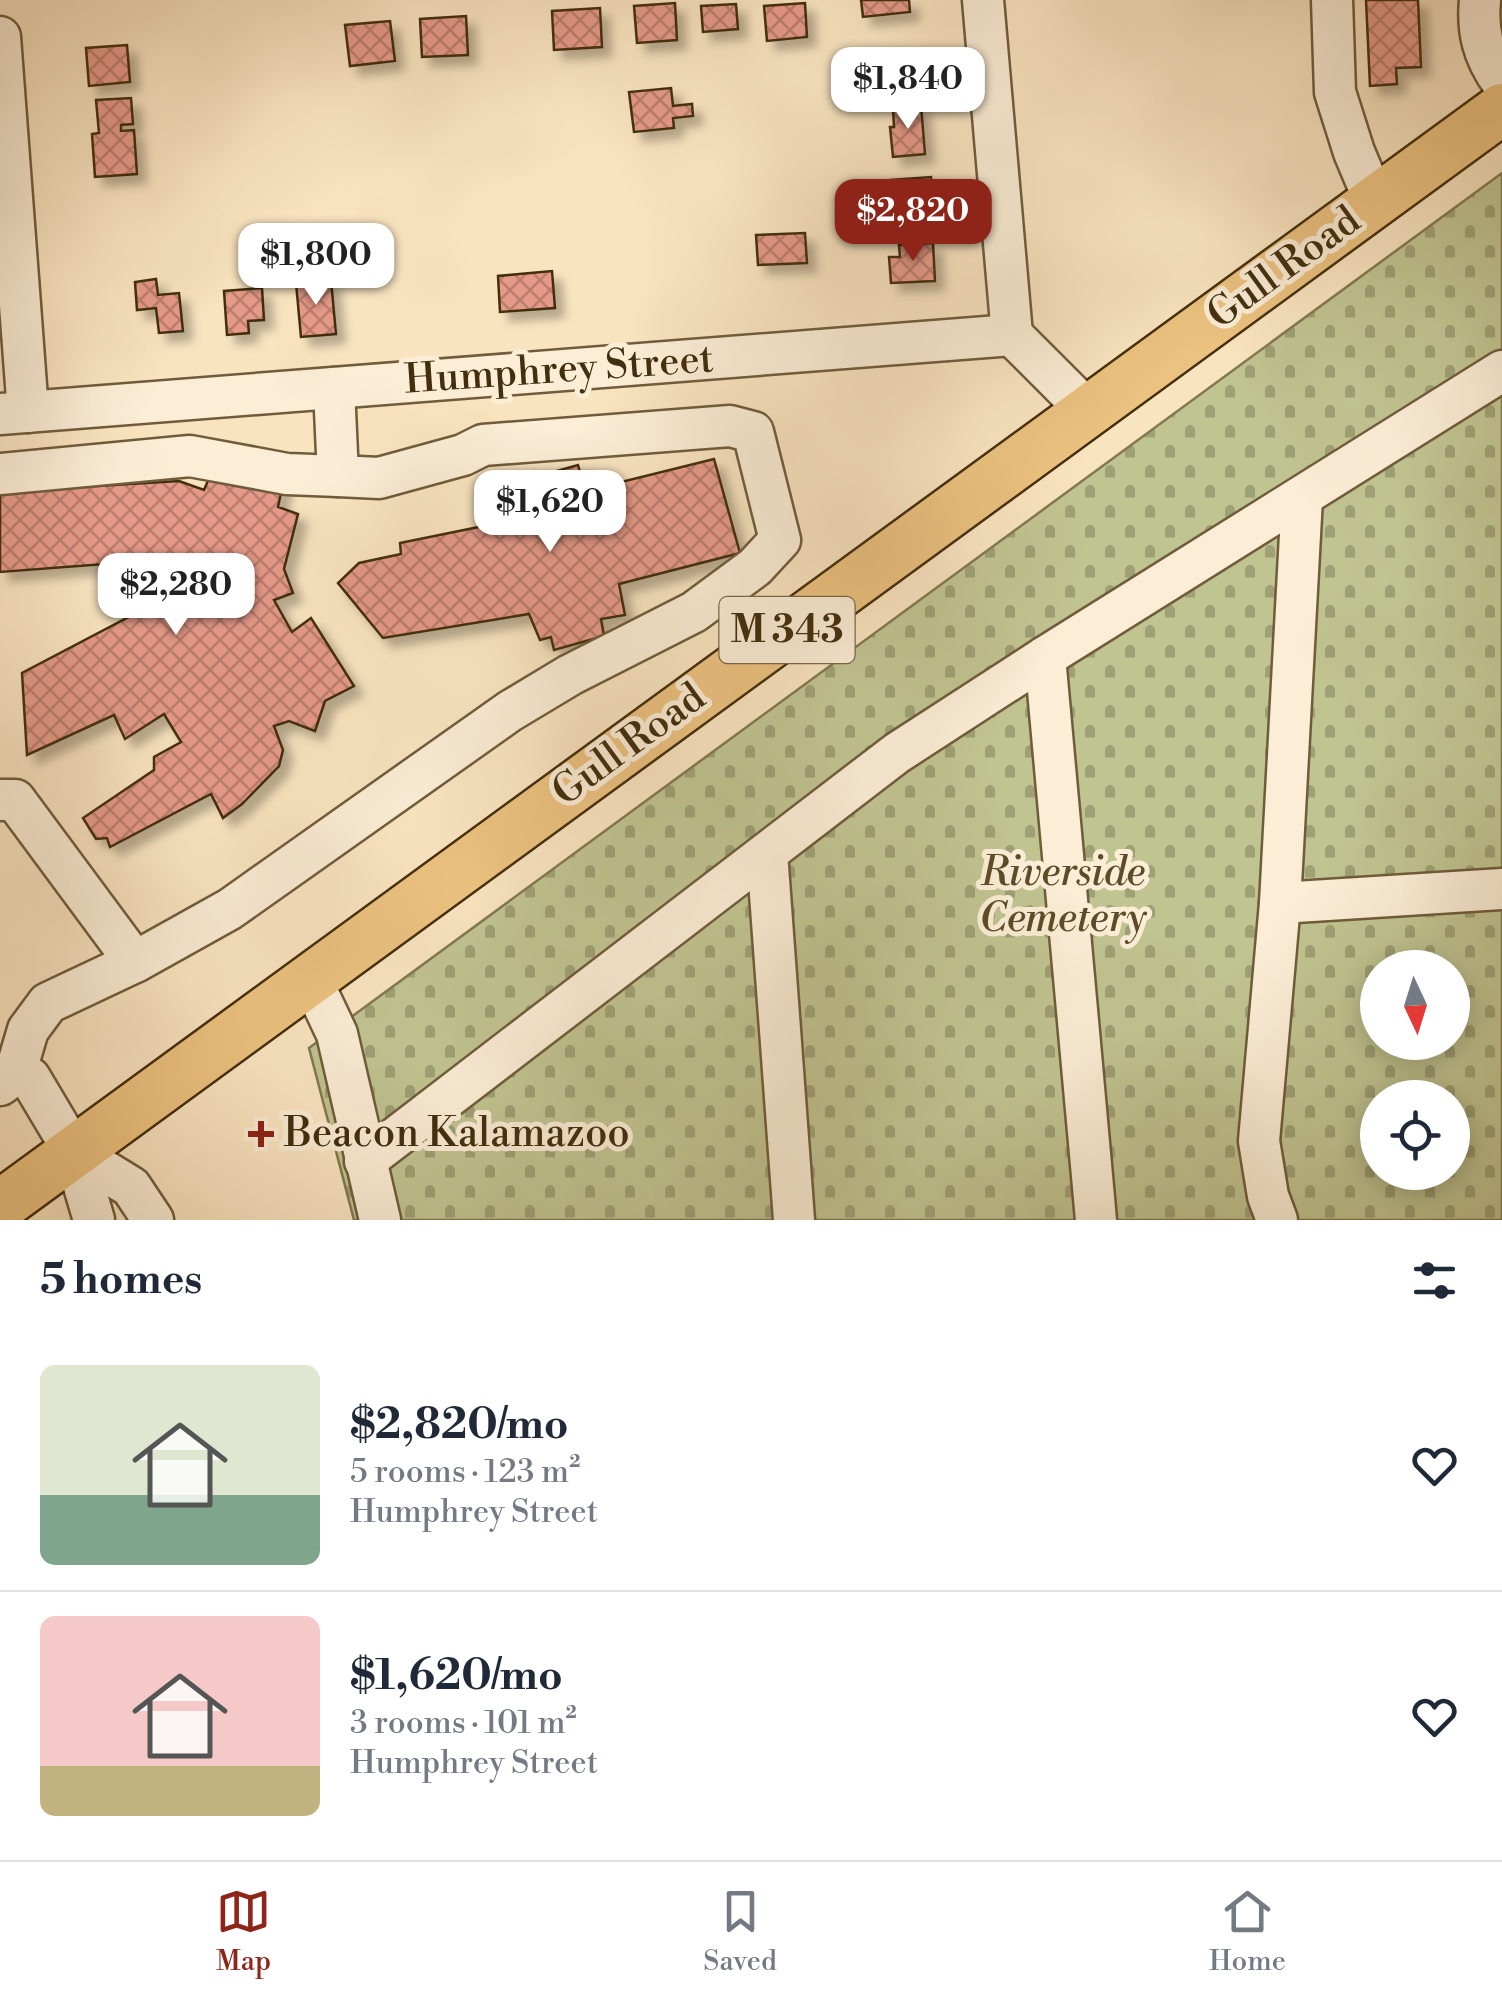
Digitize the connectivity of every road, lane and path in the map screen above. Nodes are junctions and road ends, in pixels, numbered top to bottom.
1 (983, 0) edge
2 (1332, 0) edge
3 (1480, 0) edge
4 (0, 37) edge
5 (1502, 82) edge
6 (1502, 109) edge
7 (1375, 202) junction
8 (1012, 335) junction
9 (1502, 372) edge
10 (334, 388) junction
11 (1087, 410) junction
12 (14, 413) edge
13 (0, 474) edge
14 (338, 476) junction
15 (1302, 498) junction
16 (1045, 657) junction
17 (0, 800) edge
18 (767, 853) junction
19 (1502, 888) edge
20 (1280, 903) junction
21 (135, 962) junction
22 (310, 979) junction
23 (9, 1065) edge
24 (74, 1152) junction
25 (365, 1161) junction
26 (0, 1206) edge
27 (94, 1220) edge
28 (153, 1220) edge
29 (380, 1220) edge
30 (794, 1220) edge
31 (1096, 1220) edge
32 (1277, 1220) edge

1 - 8 street
2 - 7 street
3 - 5 street
4 - 12 street
6 - 7 main road, Gull Road / M 343
7 - 11 main road, Gull Road / M 343
8 - 10 street, Humphrey Street
8 - 11 street
9 - 15 street
10 - 12 street, Humphrey Street
10 - 14 street
11 - 22 main road, Gull Road / M 343
13 - 14 street
14 - 21 street
15 - 16 street
15 - 20 street
16 - 18 street
16 - 31 street
17 - 21 street
18 - 25 street
18 - 30 street
19 - 20 street
20 - 32 street
21 - 23 street
22 - 24 main road, Gull Road / M 343
22 - 25 street
23 - 24 street
24 - 26 main road, Gull Road / M 343
24 - 27 street
24 - 28 street
25 - 29 street

